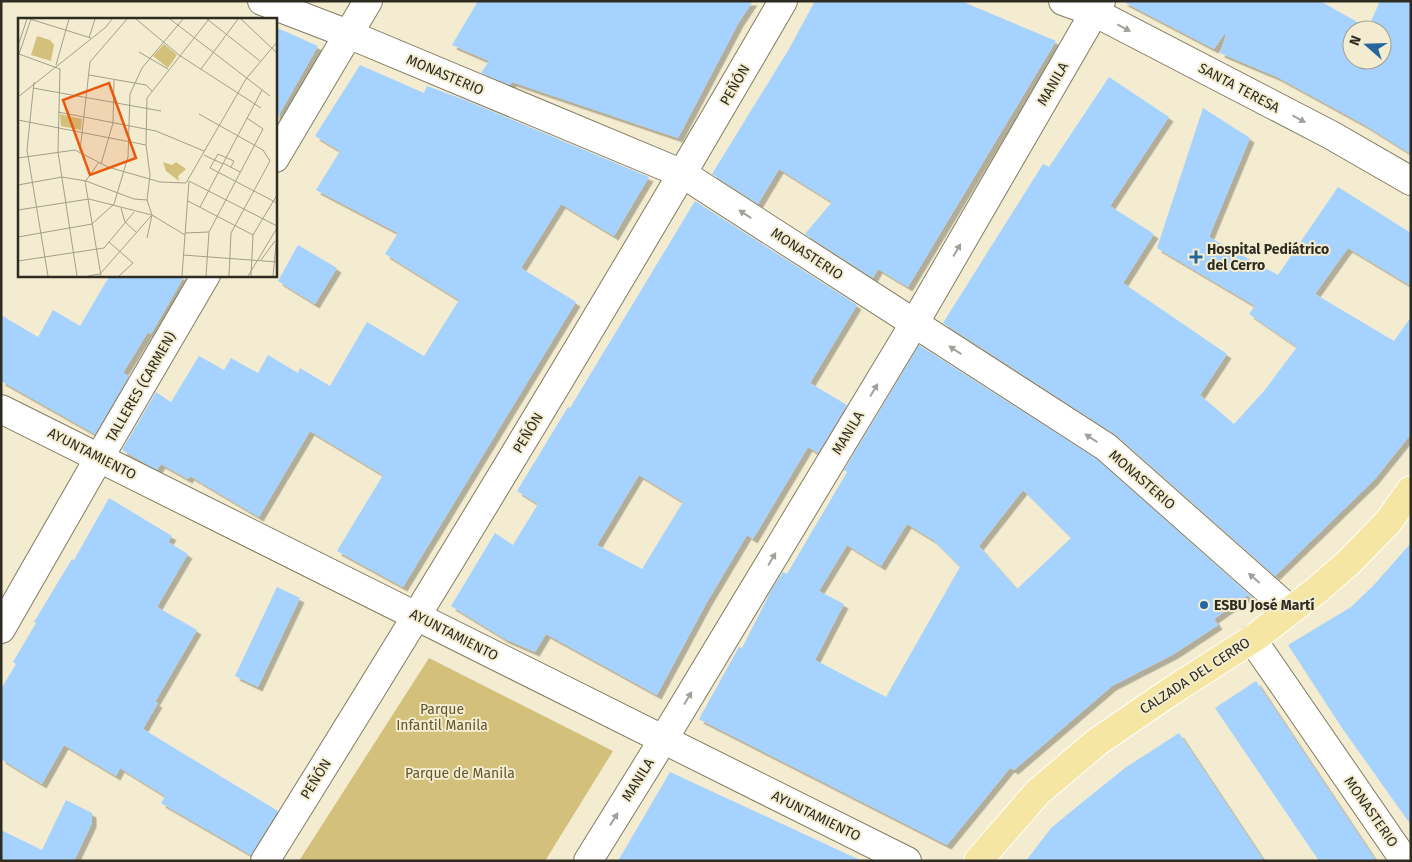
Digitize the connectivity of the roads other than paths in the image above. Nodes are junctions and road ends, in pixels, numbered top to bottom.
1 (262, 1) edge
2 (368, 1) edge
3 (783, 1) edge
4 (1064, 1) edge
5 (1098, 7) edge
6 (348, 34) junction
7 (276, 156) edge
8 (683, 174) junction
9 (1411, 181) edge
10 (205, 276) edge
11 (914, 324) junction
12 (1, 409) edge
13 (99, 458) junction
14 (1411, 490) edge
15 (1290, 610) junction
16 (417, 617) junction
17 (1, 629) edge
18 (1252, 640) junction
19 (663, 740) junction
20 (265, 861) edge
21 (588, 861) edge
22 (907, 861) edge
23 (978, 861) edge
24 (1405, 861) edge

1 - 6 street, MONASTERIO
2 - 6 street
3 - 8 street, PEÑÓN
4 - 5 street, SANTA TERESA
5 -> 9 street, SANTA TERESA
11 -> 5 street, MANILA
6 - 7 street
6 - 8 street, MONASTERIO
11 -> 8 street, MONASTERIO
8 - 16 street, PEÑÓN
10 - 13 street, TALLERES (CARMEN)
15 -> 11 street, MONASTERIO
19 -> 11 street, MANILA
12 - 13 street, AYUNTAMIENTO
13 - 16 street, AYUNTAMIENTO
13 - 17 street, TALLERES (CARMEN)
14 - 15 main road, CALZADA DEL CERRO
15 - 18 main road, CALZADA DEL CERRO
16 - 19 street, AYUNTAMIENTO
16 - 20 street, PEÑÓN
18 - 23 main road, CALZADA DEL CERRO
18 - 24 street, MONASTERIO
21 -> 19 street, MANILA
19 - 22 street, AYUNTAMIENTO

